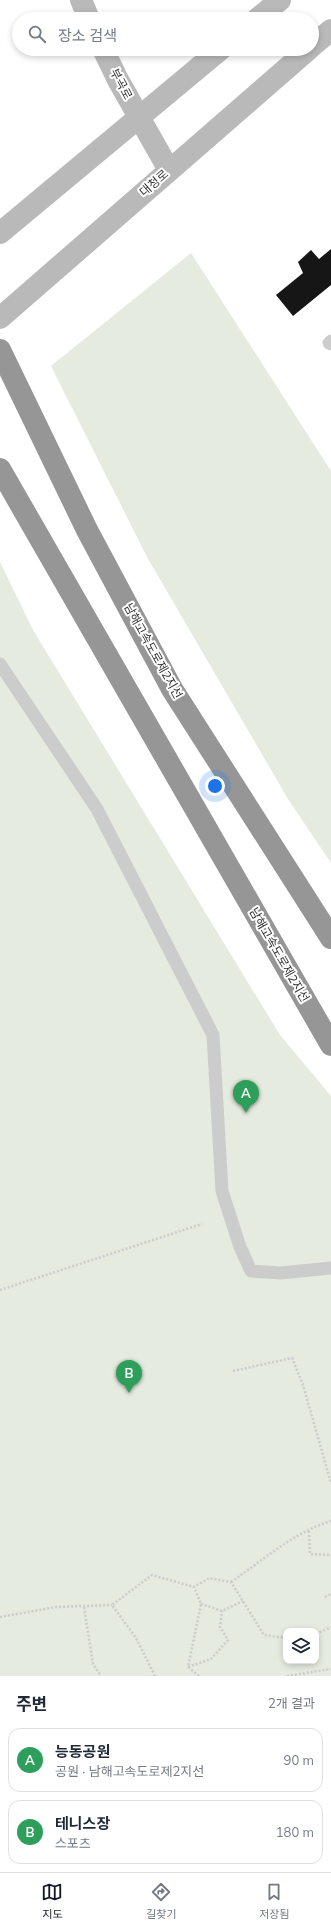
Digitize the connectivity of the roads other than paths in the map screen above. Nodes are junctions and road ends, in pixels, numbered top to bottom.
1 (81, 0) edge
2 (280, 0) edge
3 (86, 12) edge
4 (265, 12) edge
5 (331, 30) edge
6 (319, 40) edge
7 (106, 56) edge
8 (213, 56) edge
9 (301, 56) edge
10 (139, 117) junction
11 (169, 170) junction
12 (0, 233) edge
13 (0, 318) edge
14 (331, 341) edge
15 (331, 344) edge
16 (0, 350) edge
17 (0, 469) edge
18 (0, 664) edge
19 (331, 938) edge
20 (331, 1045) edge
21 (331, 1268) edge

1 - 3 main road
2 - 4 main road
5 - 6 main road
7 - 10 main road, 부곡로
8 - 10 main road
9 - 11 main road, 대청로
10 - 11 main road, 부곡로
10 - 12 main road
11 - 13 main road, 대청로
14 - 15 lane
16 - 19 highway, 남해고속도로제2지선
17 - 20 highway, 남해고속도로제2지선
18 - 21 lane

